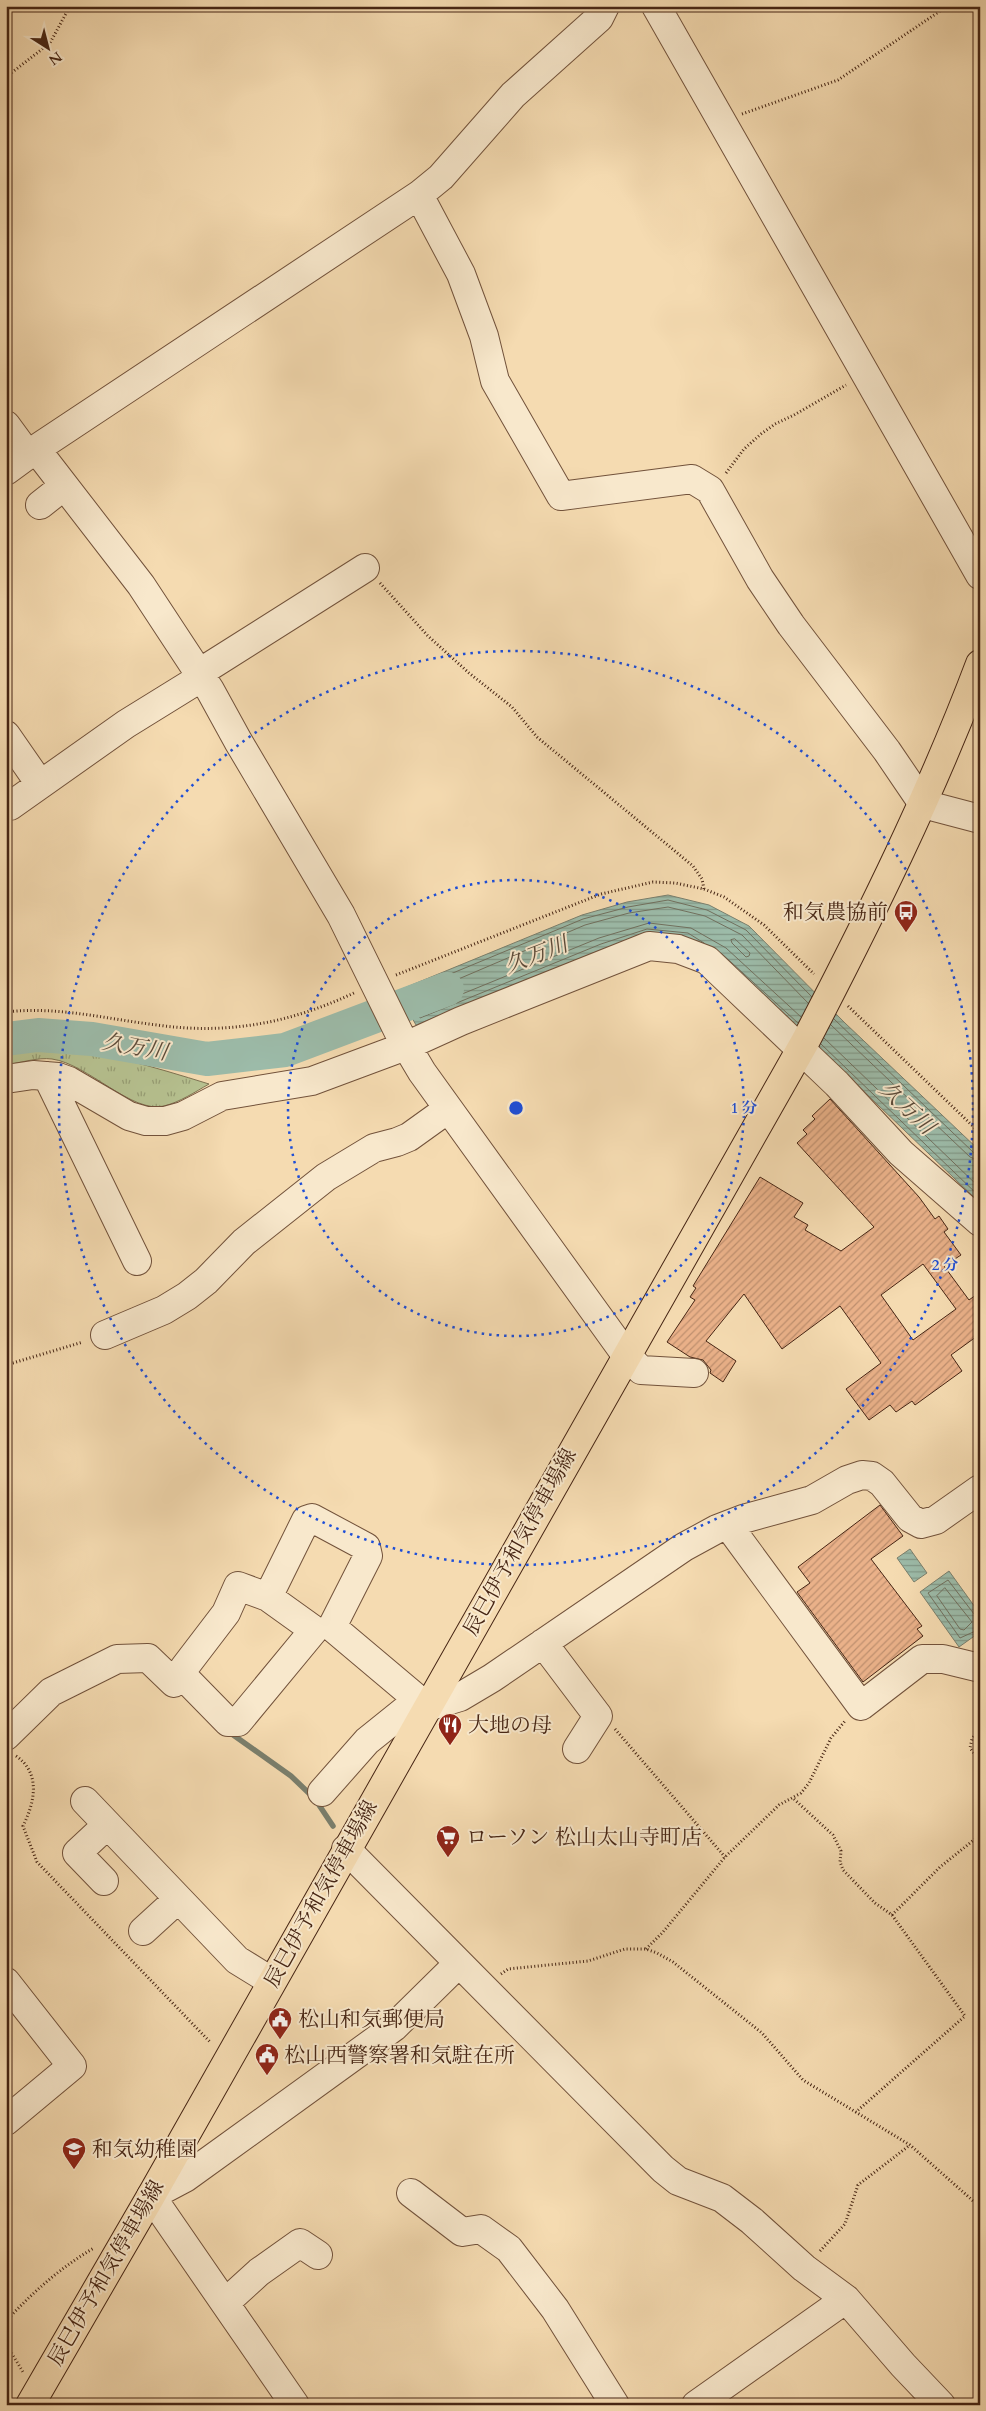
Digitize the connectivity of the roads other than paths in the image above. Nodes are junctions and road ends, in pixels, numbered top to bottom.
1 (605, 6) edge
2 (656, 6) edge
3 (419, 195) junction
4 (6, 425) edge
5 (32, 452) junction
6 (6, 471) edge
7 (64, 486) junction
8 (40, 505) dead end
9 (365, 568) road end
10 (980, 575) edge
11 (980, 664) edge
12 (201, 675) junction
13 (6, 736) edge
14 (40, 784) junction
15 (923, 804) junction
16 (10, 806) dead end
17 (980, 819) edge
18 (403, 1041) junction
19 (803, 1044) junction
20 (47, 1076) junction
21 (6, 1080) edge
22 (448, 1109) junction
23 (980, 1222) edge
24 (137, 1261) dead end
25 (105, 1336) road end
26 (626, 1355) junction
27 (694, 1372) dead end
28 (980, 1489) edge
29 (728, 1525) junction
30 (268, 1597) junction
31 (323, 1628) junction
32 (543, 1643) junction
33 (980, 1668) edge
34 (183, 1676) junction
35 (422, 1704) junction
36 (10, 1745) edge
37 (577, 1749) dead end
38 (322, 1792) dead end
39 (85, 1801) dead end
40 (107, 1825) junction
41 (346, 1849) junction
42 (104, 1882) dead end
43 (178, 1899) junction
44 (143, 1931) dead end
45 (458, 1964) junction
46 (6, 1982) edge
47 (271, 1982) junction
48 (6, 2121) edge
49 (411, 2193) dead end
50 (151, 2196) junction
51 (318, 2255) dead end
52 (846, 2299) junction
53 (225, 2303) junction
54 (33, 2399) edge
55 (295, 2405) edge
56 (615, 2405) edge
57 (696, 2405) edge
58 (941, 2405) edge

1 - 3 street
2 - 10 street
3 - 5 street
3 - 15 street
4 - 5 street
5 - 6 street
5 - 7 street
7 - 8 street
7 - 12 street
9 - 12 street
11 - 15 main road, 辰巳伊予和気停車場線
12 - 14 street
12 - 18 street
13 - 14 street
14 - 16 street
15 - 17 street
15 - 19 main road, 辰巳伊予和気停車場線
18 - 19 street
18 - 20 street
18 - 22 street
19 - 23 street
19 - 26 main road, 辰巳伊予和気停車場線
20 - 21 street
20 - 24 street
22 - 25 street
22 - 26 street
26 - 27 street
26 - 35 main road, 辰巳伊予和気停車場線
28 - 29 street
29 - 32 street
29 - 33 street
30 - 31 street
30 - 31 street
30 - 34 street
31 - 34 street
31 - 35 street
32 - 35 street
32 - 37 street
34 - 36 street
35 - 38 street
35 - 41 main road, 辰巳伊予和気停車場線
39 - 40 street
40 - 42 street
40 - 43 street
41 - 45 street
41 - 47 main road, 辰巳伊予和気停車場線
43 - 44 street
43 - 47 street
45 - 50 street
45 - 52 street
46 - 48 street
47 - 50 main road, 辰巳伊予和気停車場線
49 - 56 street
50 - 53 street
50 - 54 main road, 辰巳伊予和気停車場線
51 - 53 street
52 - 57 street
52 - 58 street
53 - 55 street

